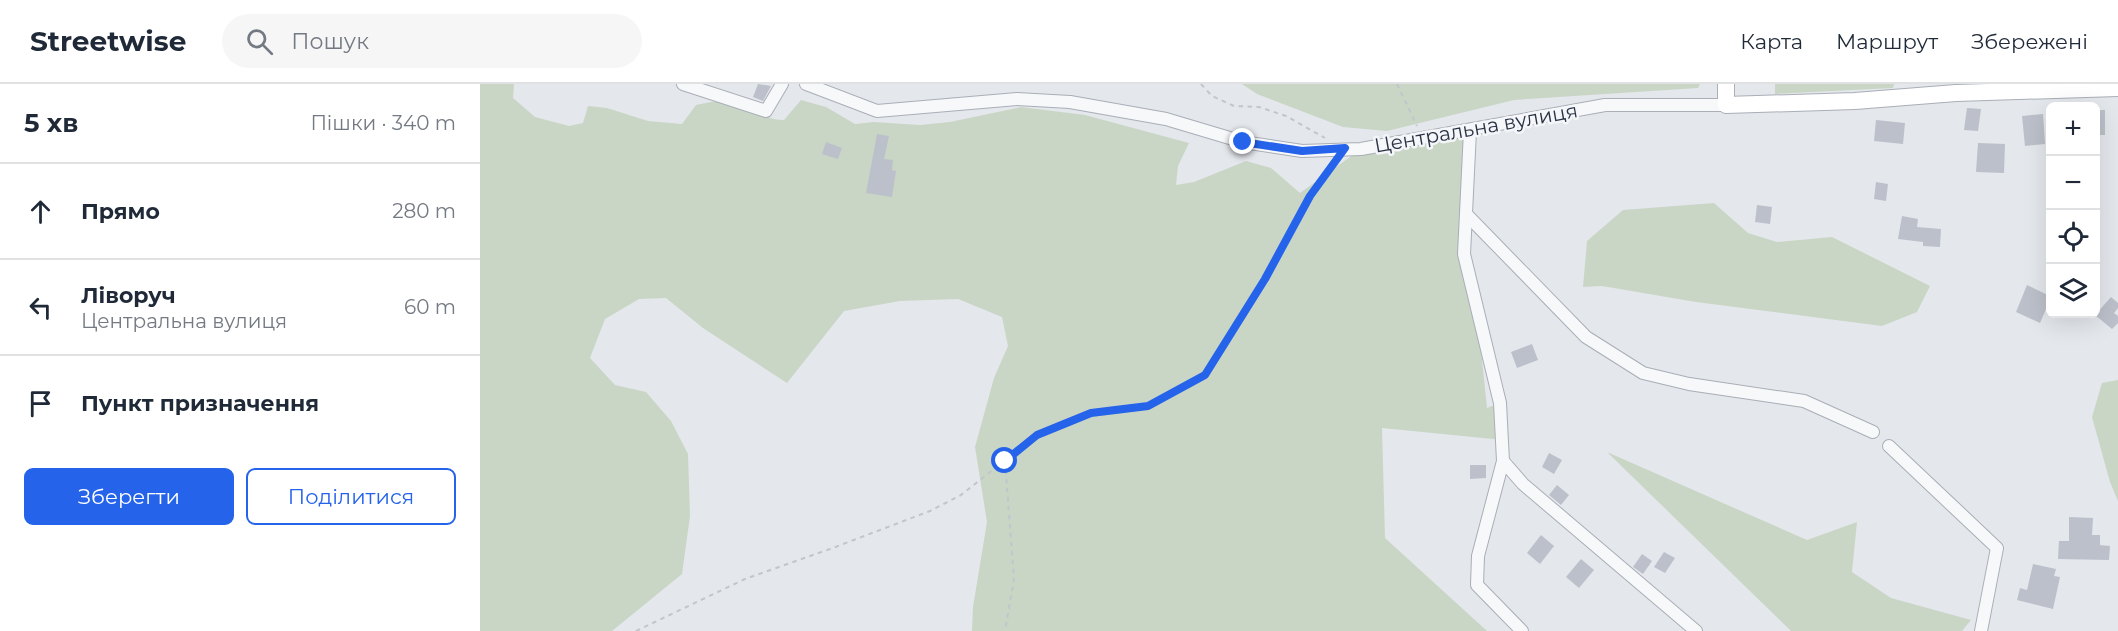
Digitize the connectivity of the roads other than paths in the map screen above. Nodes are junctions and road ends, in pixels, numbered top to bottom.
1 (683, 84) edge
2 (782, 84) edge
3 (806, 84) edge
4 (1726, 84) edge
5 (2118, 88) edge
6 (1726, 105) junction
7 (1470, 131) junction
8 (1467, 215) junction
9 (1872, 432) dead end
10 (1889, 446) dead end
11 (1503, 461) junction
12 (1522, 631) edge
13 (1696, 631) edge
14 (1981, 631) edge

1 - 2 street
3 - 7 street, Центральна вулиця
4 - 6 street
5 - 6 street
6 - 7 street, Центральна вулиця
7 - 8 street
8 - 9 street
8 - 11 street
10 - 14 street
11 - 12 street
11 - 13 street

